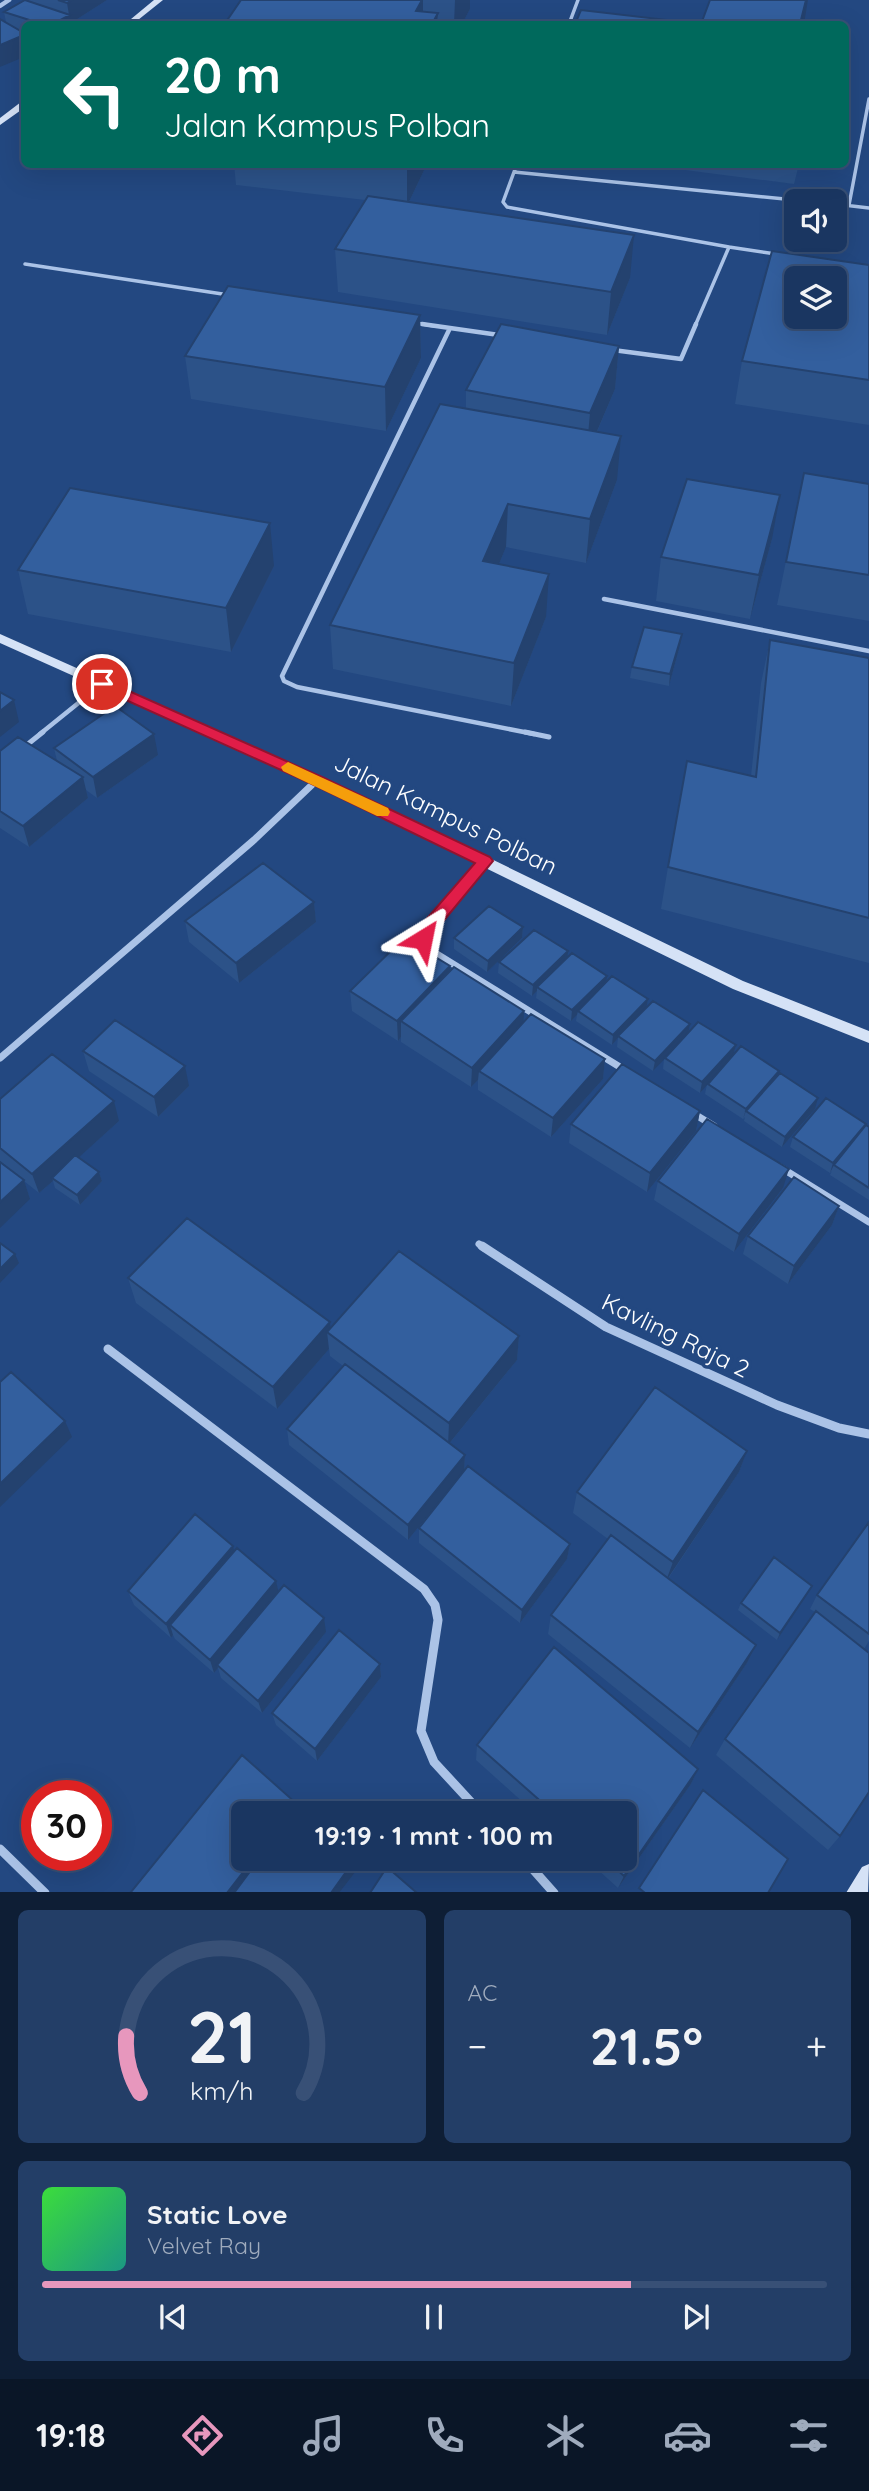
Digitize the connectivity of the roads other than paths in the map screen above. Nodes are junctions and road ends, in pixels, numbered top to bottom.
1 (9, 0) edge
2 (159, 0) edge
3 (578, 0) edge
4 (0, 6) edge
5 (133, 21) edge
6 (570, 21) edge
7 (869, 99) edge
8 (21, 106) edge
9 (0, 122) edge
10 (516, 168) edge
11 (514, 172) junction
12 (784, 199) edge
13 (849, 205) joint
14 (869, 208) edge
15 (729, 247) junction
16 (780, 255) edge
17 (25, 264) dead end
18 (231, 295) edge
19 (409, 322) edge
20 (450, 328) junction
21 (504, 335) edge
22 (600, 348) edge
23 (604, 599) dead end
24 (0, 638) edge
25 (869, 651) edge
26 (102, 684) junction
27 (549, 737) dead end
28 (22, 749) edge
29 (317, 780) junction
30 (485, 861) junction
31 (869, 1037) edge
32 (0, 1058) edge
33 (633, 1076) edge
34 (680, 1105) edge
35 (727, 1134) edge
36 (775, 1164) edge
37 (869, 1222) edge
38 (479, 1244) dead end
39 (108, 1349) dead end
40 (869, 1434) edge
41 (470, 1801) edge
42 (0, 1849) edge
43 (535, 1871) edge
44 (869, 1874) edge
45 (45, 1892) edge
46 (554, 1892) edge
47 (856, 1892) edge

1 - 4 street
2 - 5 street
3 - 6 lane
7 - 13 lane
8 - 9 street
10 - 11 lane
11 - 12 lane
11 - 15 lane
13 - 14 lane
15 - 16 lane
15 - 22 lane
17 - 18 lane
19 - 20 lane
20 - 21 lane
20 - 27 lane
23 - 25 lane
24 - 26 street, Jalan Kampus Polban
26 - 28 lane
26 - 29 street, Jalan Kampus Polban
29 - 30 street, Jalan Kampus Polban
29 - 32 street
30 - 31 street, Jalan Kampus Polban
30 - 33 street
34 - 35 street
36 - 37 street
38 - 40 street, Kavling Raja 2
39 - 41 street
42 - 45 street
43 - 46 street
44 - 47 street

